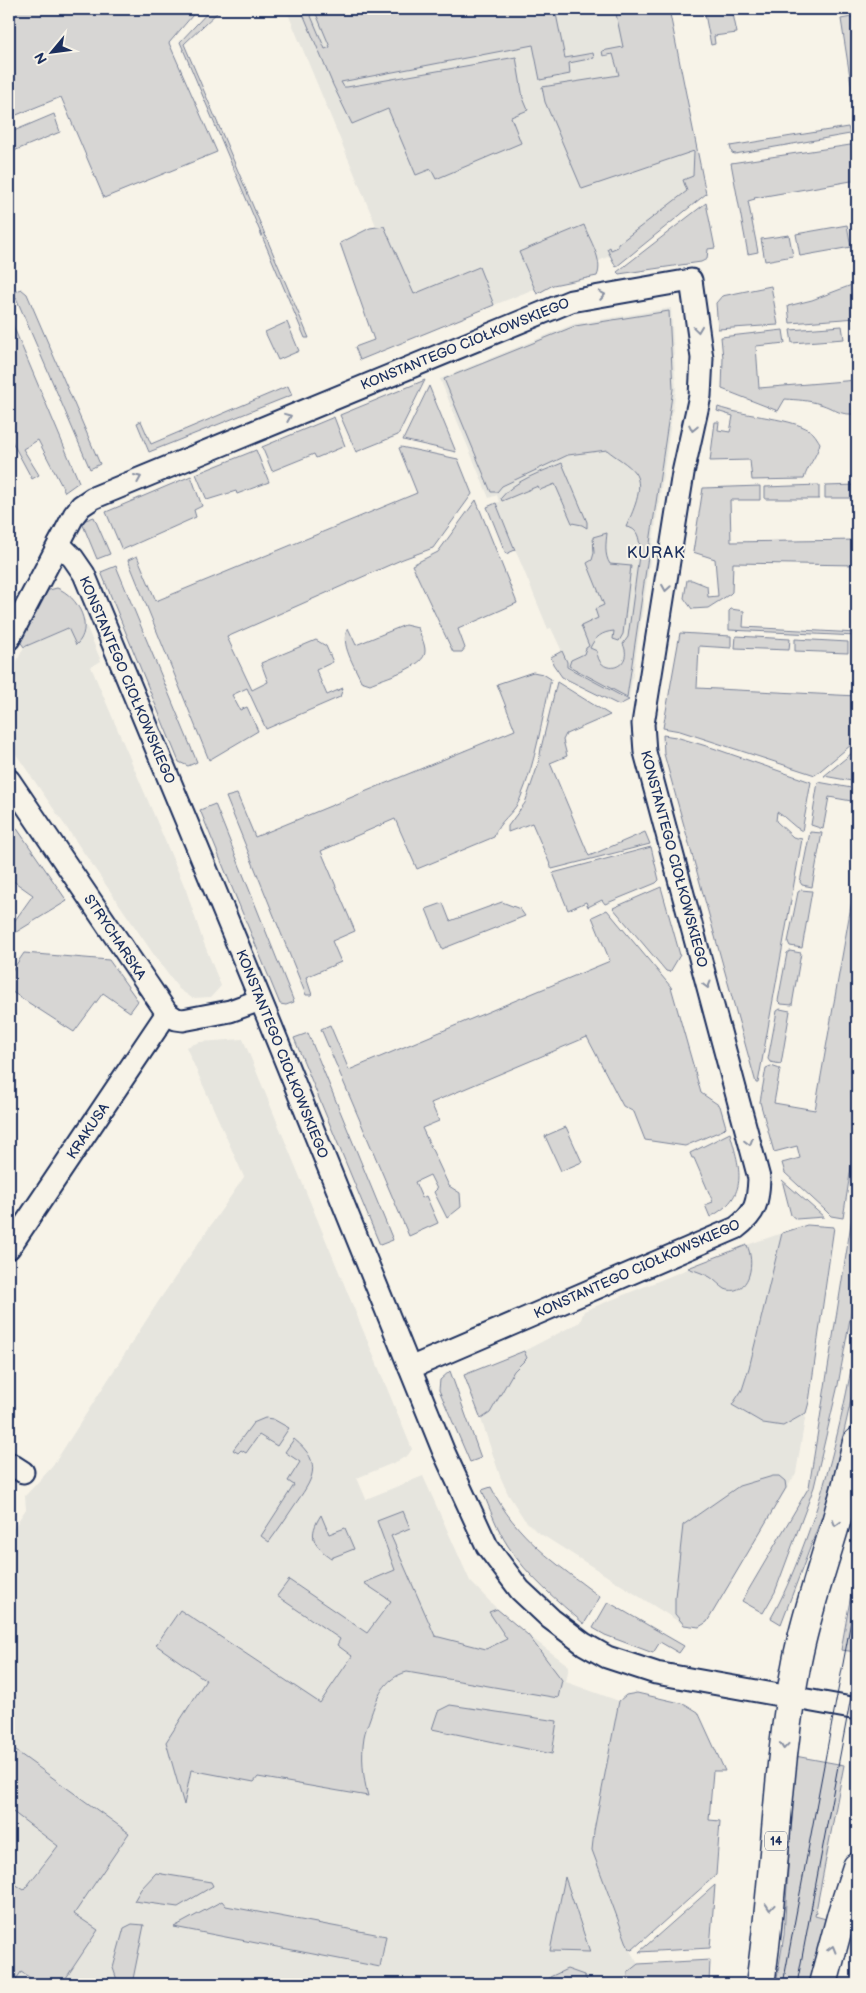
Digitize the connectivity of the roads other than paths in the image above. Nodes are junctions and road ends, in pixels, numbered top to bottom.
1 (59, 544) junction
2 (9, 639) edge
3 (9, 780) edge
4 (260, 1000) junction
5 (167, 1013) junction
6 (9, 1248) edge
7 (410, 1368) junction
8 (857, 1442) edge
9 (791, 1697) junction
10 (857, 1708) edge
11 (857, 1867) edge
12 (760, 1984) edge
13 (822, 1984) edge

1 - 2 street
1 - 4 street, KONSTANTEGO CIOŁKOWSKIEGO
1 -> 7 street, KONSTANTEGO CIOŁKOWSKIEGO
3 - 5 street, STRYCHARSKA
4 - 5 street
4 - 7 street, KONSTANTEGO CIOŁKOWSKIEGO
5 - 6 street, KRAKUSA
7 - 9 street, KONSTANTEGO CIOŁKOWSKIEGO
8 -> 9 main road, 14
9 - 10 street, KONSTANTEGO CIOŁKOWSKIEGO
9 -> 12 main road, 14
13 -> 11 main road

